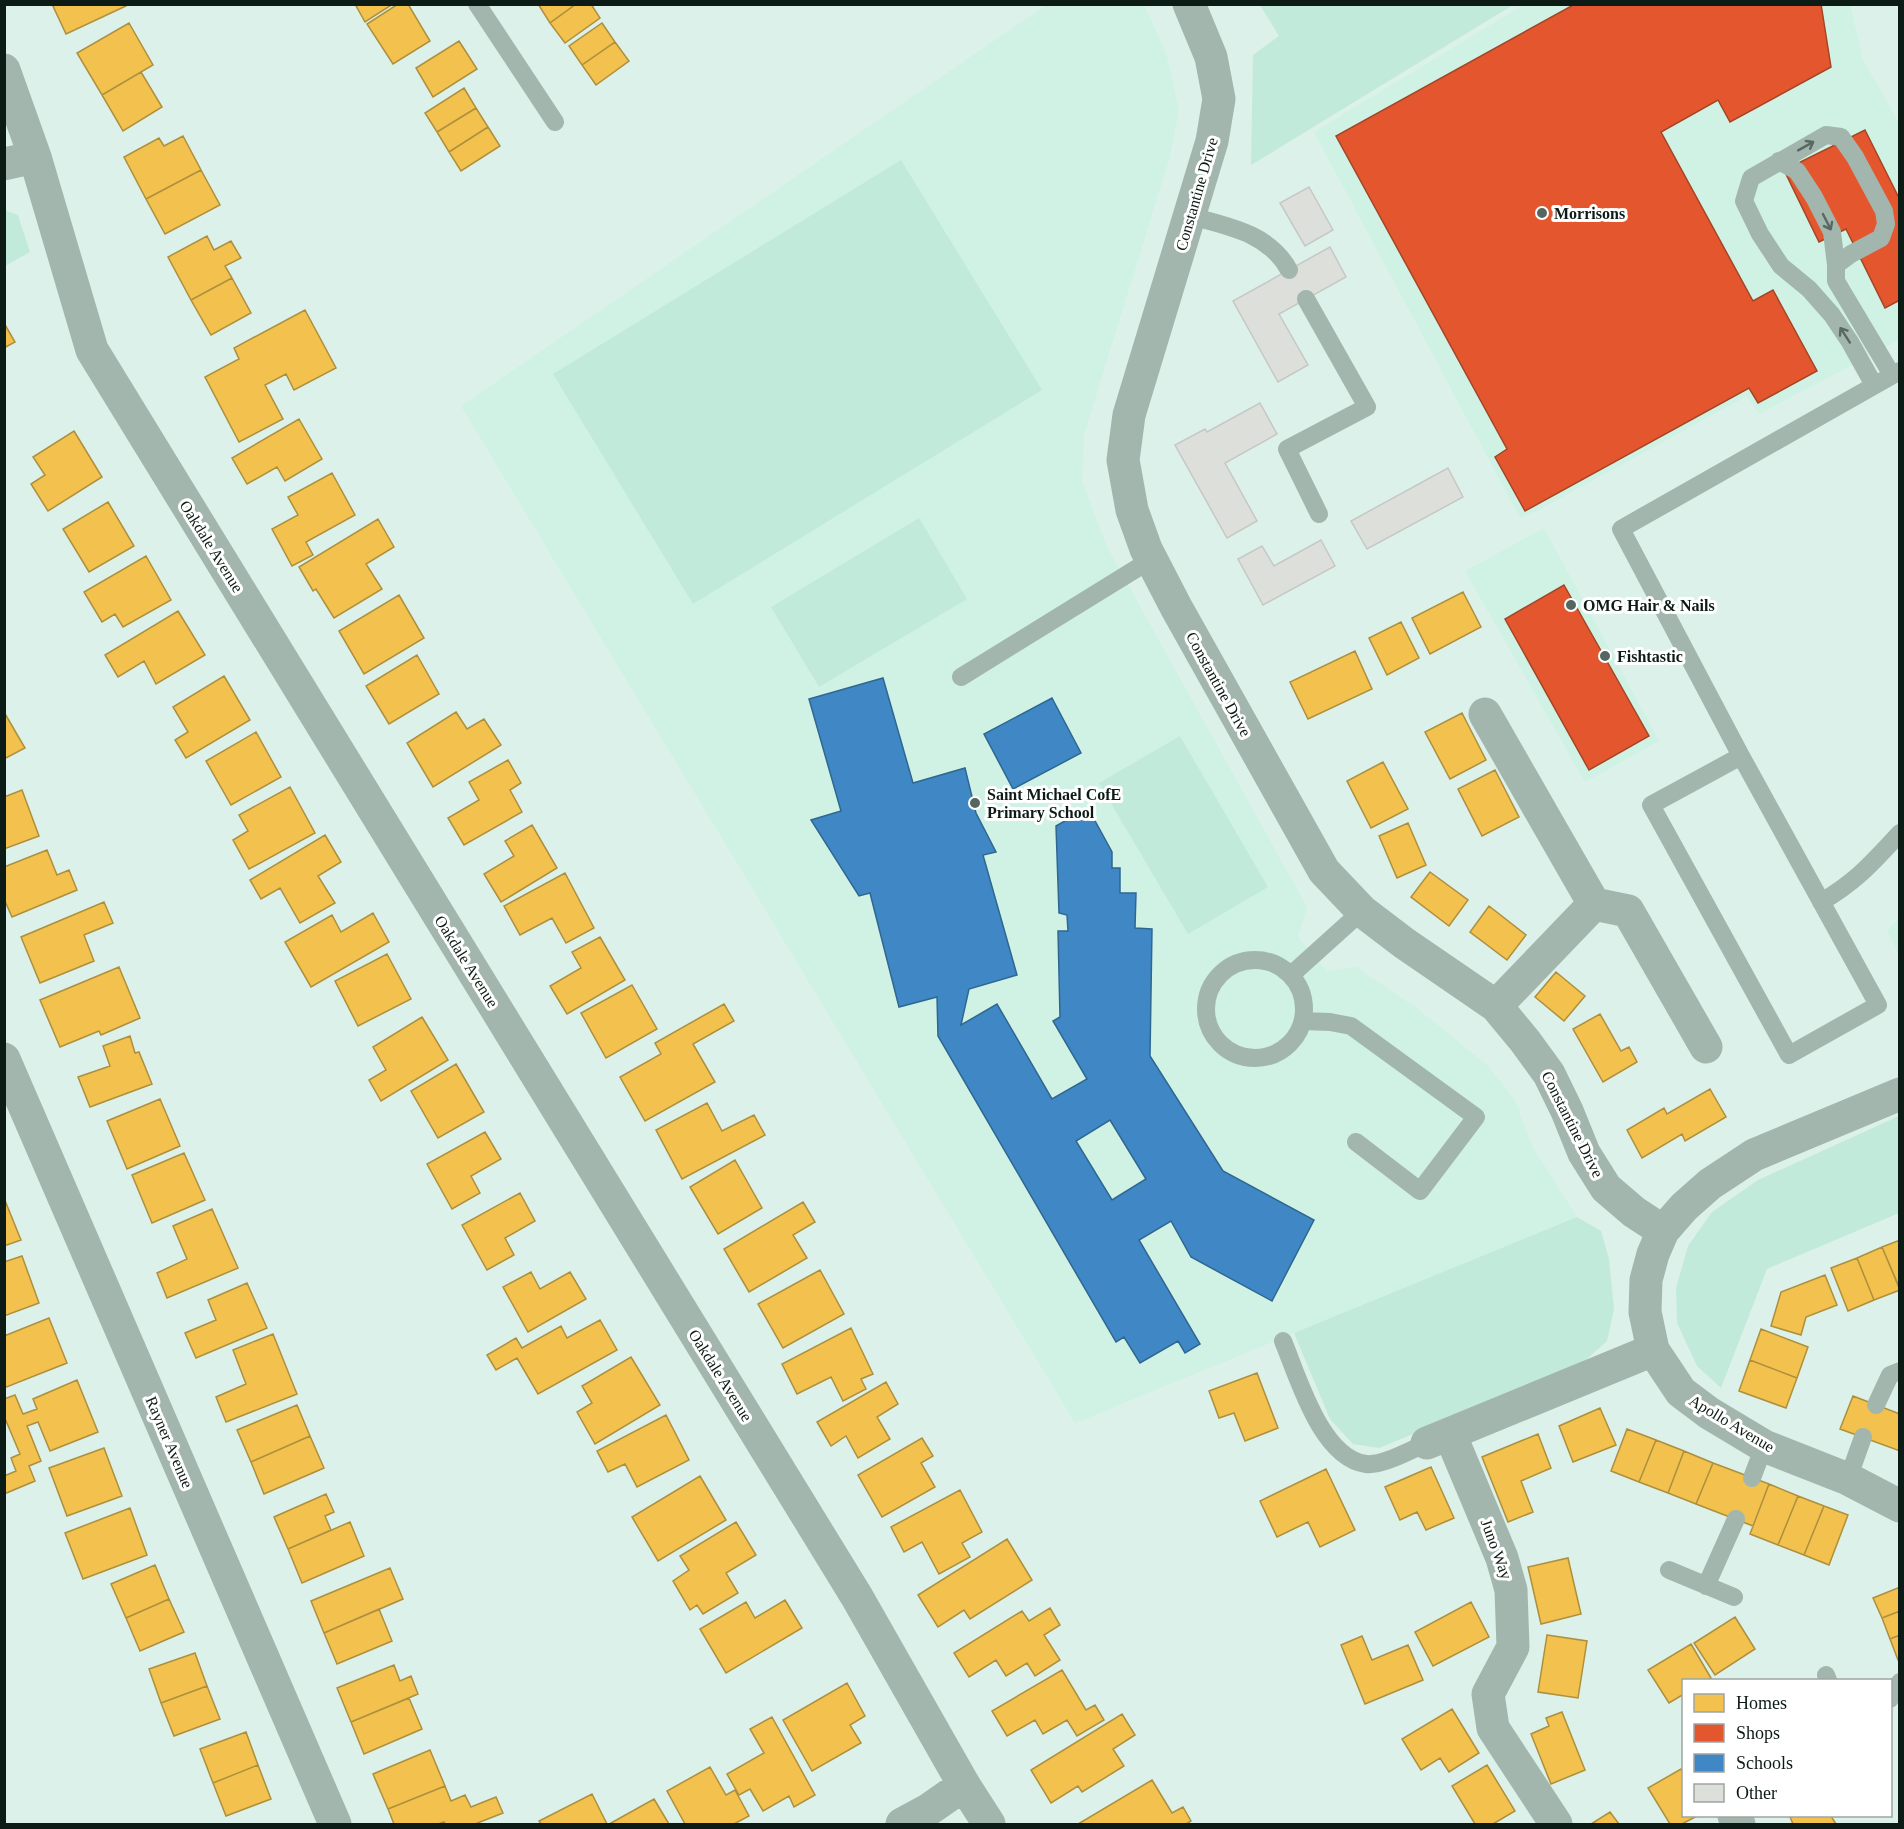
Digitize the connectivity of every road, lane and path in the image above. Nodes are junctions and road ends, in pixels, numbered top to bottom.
1 (477, 4) edge
2 (1189, 4) edge
3 (4, 70) edge
4 (555, 122) dead end
5 (1779, 160) junction
6 (20, 161) edge
7 (1190, 216) junction
8 (1836, 265) junction
9 (1289, 270) dead end
10 (1306, 299) dead end
11 (1896, 373) edge
12 (1874, 385) junction
13 (1319, 514) dead end
14 (1152, 559) junction
15 (961, 677) dead end
16 (1485, 714) dead end
17 (1741, 756) junction
18 (1899, 833) edge
19 (1821, 902) junction
20 (1593, 904) junction
21 (1362, 911) junction
22 (1291, 975) junction
23 (1496, 1006) junction
24 (1303, 1021) junction
25 (1706, 1047) dead end
26 (4, 1059) edge
27 (1899, 1094) edge
28 (1356, 1142) dead end
29 (1663, 1231) junction
30 (1283, 1341) dead end
31 (1653, 1350) junction
32 (1899, 1371) edge
33 (1876, 1405) dead end
34 (1863, 1437) dead end
35 (1439, 1439) junction
36 (1764, 1446) junction
37 (1752, 1478) dead end
38 (1848, 1479) junction
39 (1899, 1506) edge
40 (1736, 1519) dead end
41 (1669, 1570) dead end
42 (1706, 1586) junction
43 (1734, 1597) dead end
44 (964, 1785) junction
45 (335, 1824) edge
46 (902, 1824) edge
47 (989, 1824) edge
48 (1556, 1824) edge

1 - 4 lane
2 - 7 street, Constantine Drive
3 - 6 street, Oakdale Avenue
5 -> 8 lane
5 -> 8 lane
12 -> 5 lane
6 - 44 street, Oakdale Avenue
7 - 9 lane
7 - 14 street, Constantine Drive
8 - 11 lane
10 - 13 lane
11 - 12 lane
12 - 17 lane
14 - 15 lane
14 - 21 street, Constantine Drive
16 - 20 street
17 - 19 lane
17 - 19 lane
18 - 19 lane
20 - 23 street
20 - 25 street
21 - 22 lane
21 - 23 street, Constantine Drive
22 - 24 lane
22 - 24 lane
23 - 29 street, Constantine Drive
24 - 28 lane
26 - 45 street, Rayner Avenue
27 - 29 street, Apollo Avenue
29 - 31 street, Apollo Avenue
30 - 35 lane
31 - 35 street
31 - 36 street, Apollo Avenue
32 - 33 lane
34 - 38 lane
35 - 48 street, Juno Way
36 - 37 lane
36 - 38 street, Apollo Avenue
38 - 39 street, Apollo Avenue
40 - 42 lane
41 - 42 lane
42 - 43 lane
44 - 46 street
44 - 47 street, Oakdale Avenue

